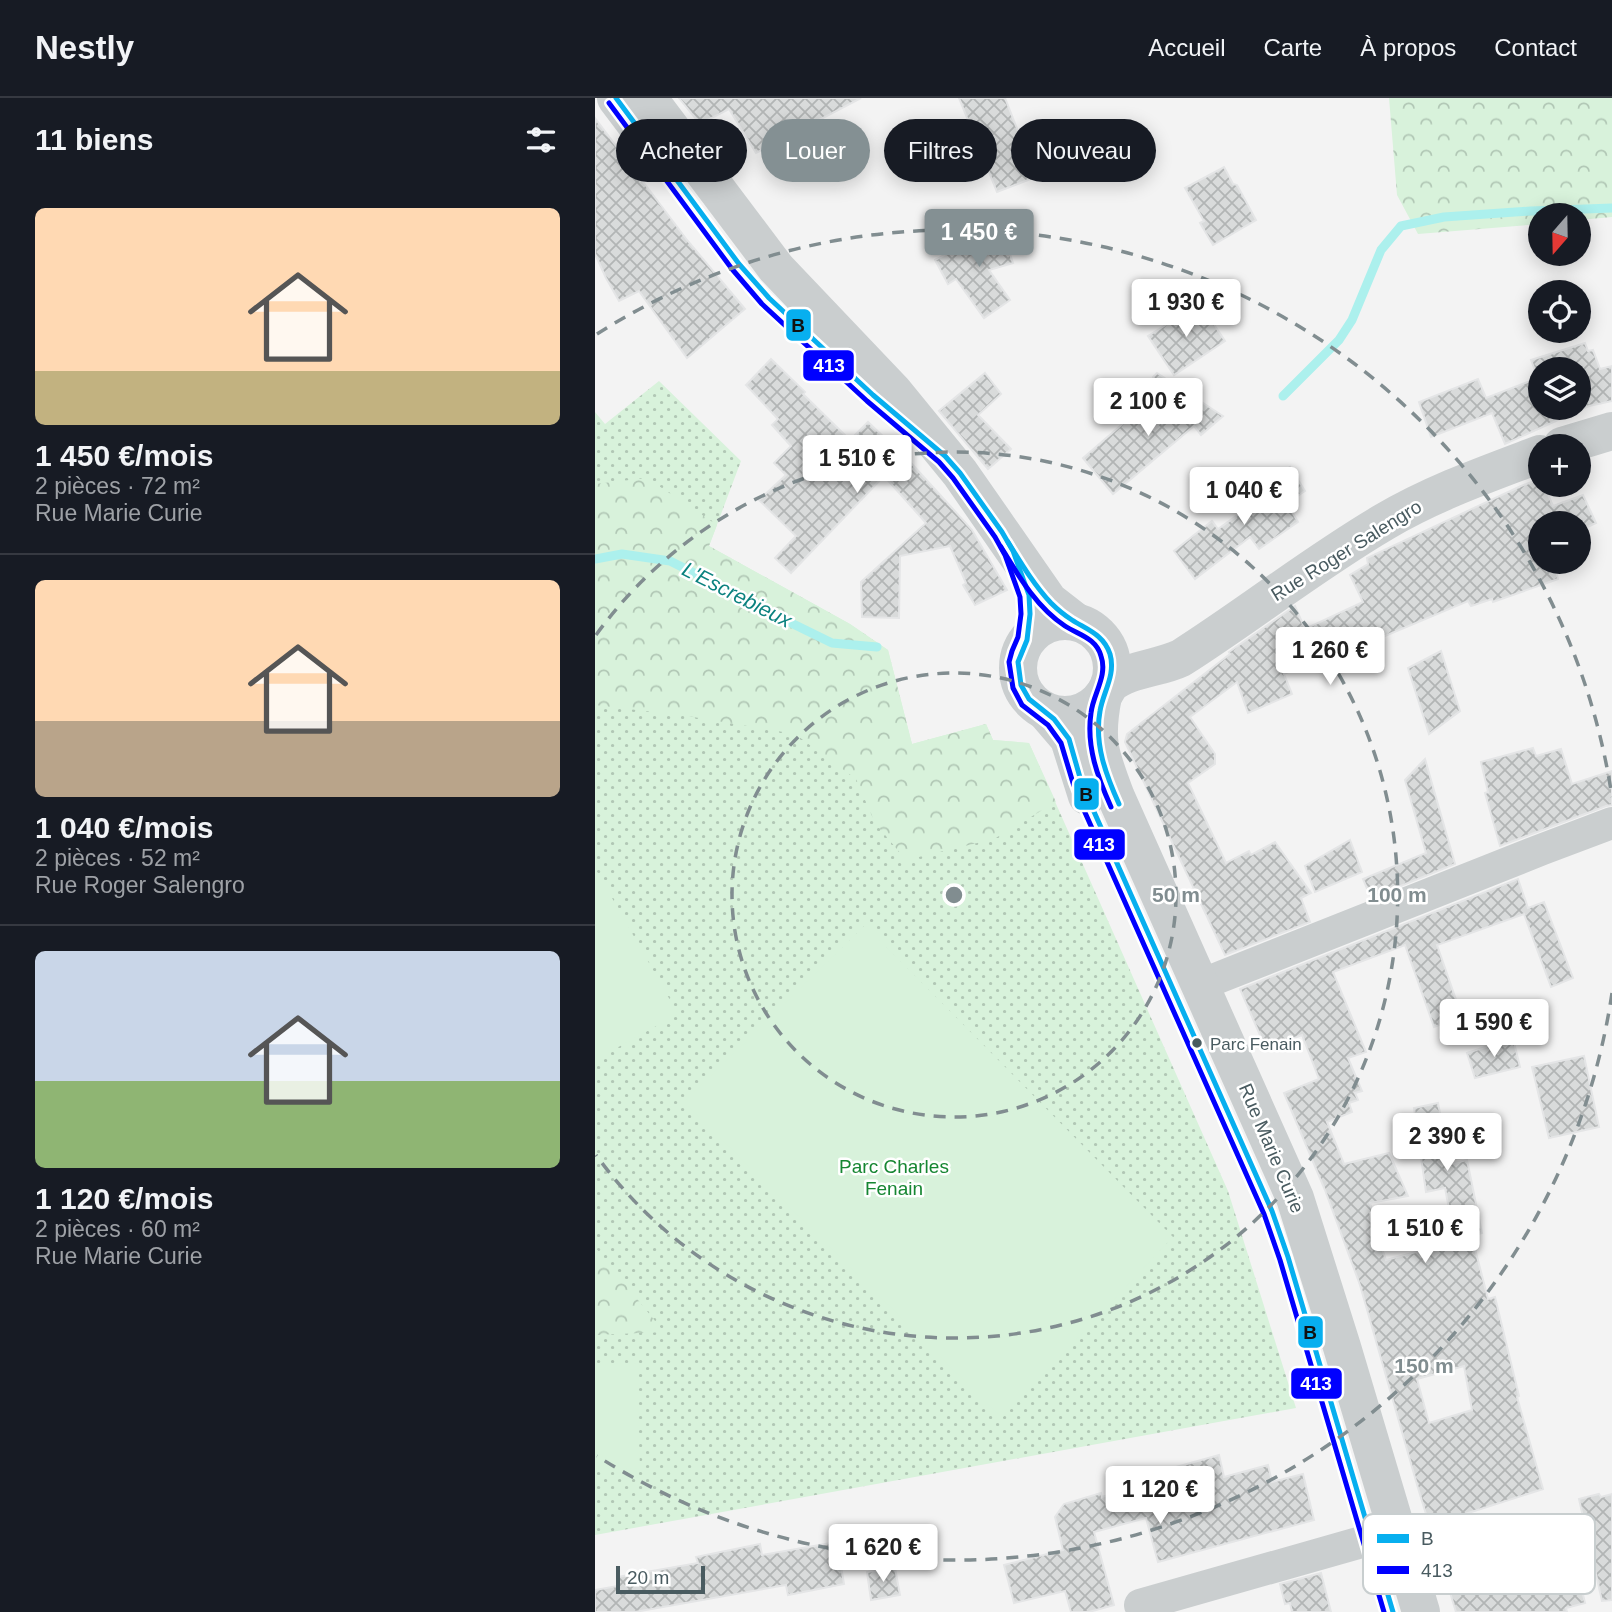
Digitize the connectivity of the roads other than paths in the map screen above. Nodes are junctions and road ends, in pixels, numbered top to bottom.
1 (617, 98) edge
2 (648, 98) edge
3 (1612, 431) edge
4 (1591, 437) edge
5 (945, 456) junction
6 (1528, 459) edge
7 (1013, 551) junction
8 (1088, 630) junction
9 (1027, 640) junction
10 (1198, 645) junction
11 (1106, 690) junction
12 (1045, 711) junction
13 (1612, 823) edge
14 (1200, 985) junction
15 (1365, 1514) edge
16 (1392, 1514) edge
17 (1363, 1542) edge
18 (1389, 1594) edge
19 (1416, 1594) edge
20 (1140, 1605) dead end
21 (1394, 1612) edge
22 (1421, 1612) edge

1 - 5 street
2 - 5 street
3 - 4 street
5 - 7 street
6 - 10 street, Rue Roger Salengro
7 - 8 street
7 - 9 street
8 - 9 street
8 - 10 street, Rue Roger Salengro
8 - 11 street
9 - 12 street
10 - 11 street, Rue Roger Salengro
11 - 12 street
11 - 14 street, Rue Marie Curie
12 - 15 street, Rue Marie Curie
13 - 14 street
14 - 16 street, Rue Marie Curie
17 - 20 street
18 - 21 street, Rue Marie Curie
19 - 22 street, Rue Marie Curie

